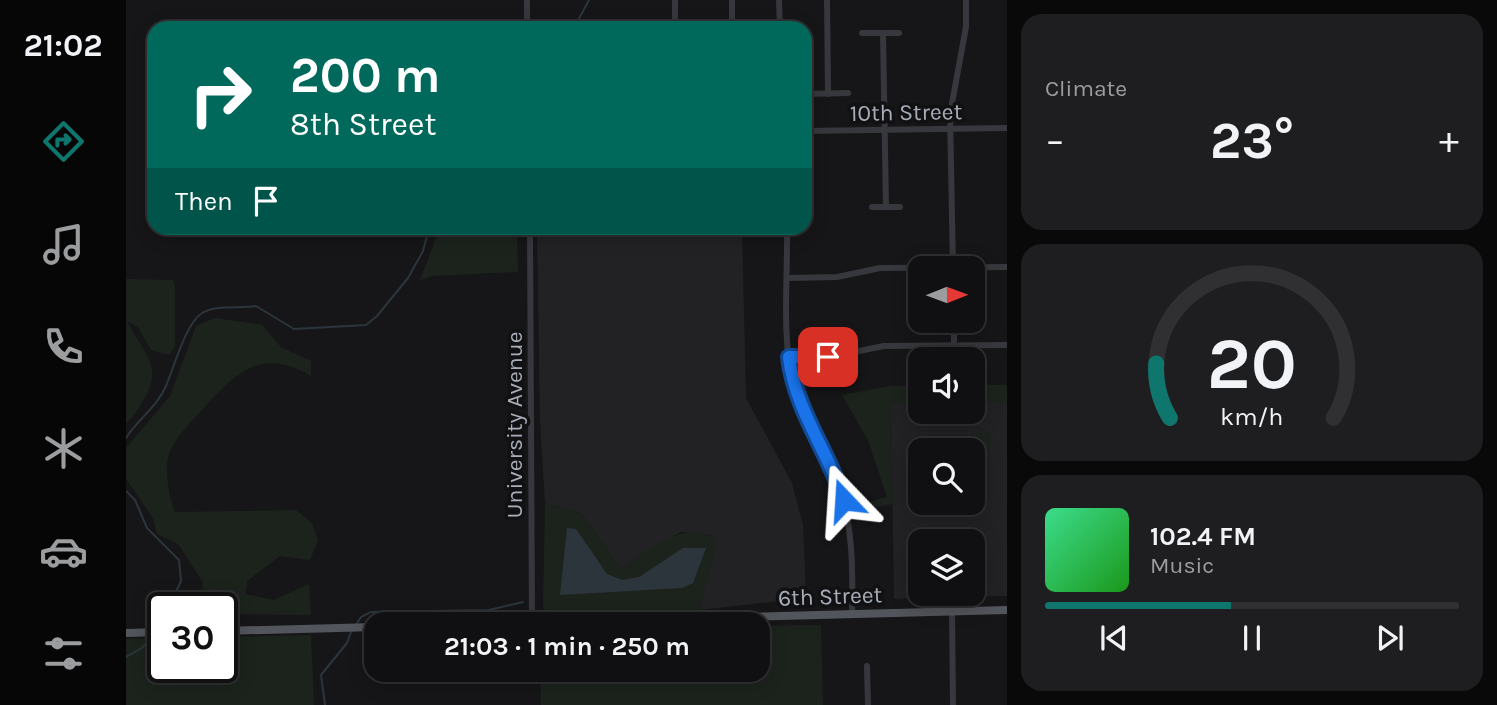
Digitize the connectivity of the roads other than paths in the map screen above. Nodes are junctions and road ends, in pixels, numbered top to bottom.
1 (527, 0) edge
2 (675, 0) edge
3 (732, 0) edge
4 (779, 0) edge
5 (827, 0) edge
6 (966, 0) edge
7 (527, 21) edge
8 (675, 21) edge
9 (732, 21) edge
10 (780, 21) edge
11 (862, 33) dead end
12 (883, 33) junction
13 (899, 33) dead end
14 (848, 93) dead end
15 (812, 94) edge
16 (828, 94) junction
17 (950, 128) junction
18 (1007, 128) edge
19 (885, 130) junction
20 (812, 131) edge
21 (872, 207) dead end
22 (886, 207) junction
23 (900, 207) dead end
24 (530, 235) edge
25 (787, 235) edge
26 (953, 256) edge
27 (985, 267) edge
28 (1007, 267) edge
29 (908, 268) edge
30 (788, 278) junction
31 (954, 333) edge
32 (954, 345) junction
33 (1007, 345) edge
34 (789, 357) junction
35 (1007, 610) edge
36 (530, 612) edge
37 (952, 612) junction
38 (852, 615) junction
39 (770, 617) edge
40 (364, 627) edge
41 (238, 631) edge
42 (147, 632) edge
43 (126, 633) edge
44 (867, 666) dead end
45 (867, 705) edge
46 (953, 705) edge

1 - 7 street
2 - 8 street
3 - 9 street
4 - 10 street
5 - 16 street
6 - 17 street
11 - 12 street
12 - 13 street
12 - 19 street
14 - 16 street
15 - 16 street
17 - 18 street, 10th Street
17 - 19 street, 10th Street
17 - 26 street
19 - 20 street, 10th Street
19 - 22 street
21 - 22 street
22 - 23 street
24 - 36 street, University Avenue
25 - 30 street
27 - 28 street
29 - 30 street
30 - 34 street
31 - 32 street
32 - 33 street
32 - 34 street
34 - 38 street
35 - 37 main road, 6th Street
37 - 38 main road, 6th Street
37 - 46 street
38 - 39 main road, 6th Street
40 - 41 main road
42 - 43 main road
44 - 45 street

